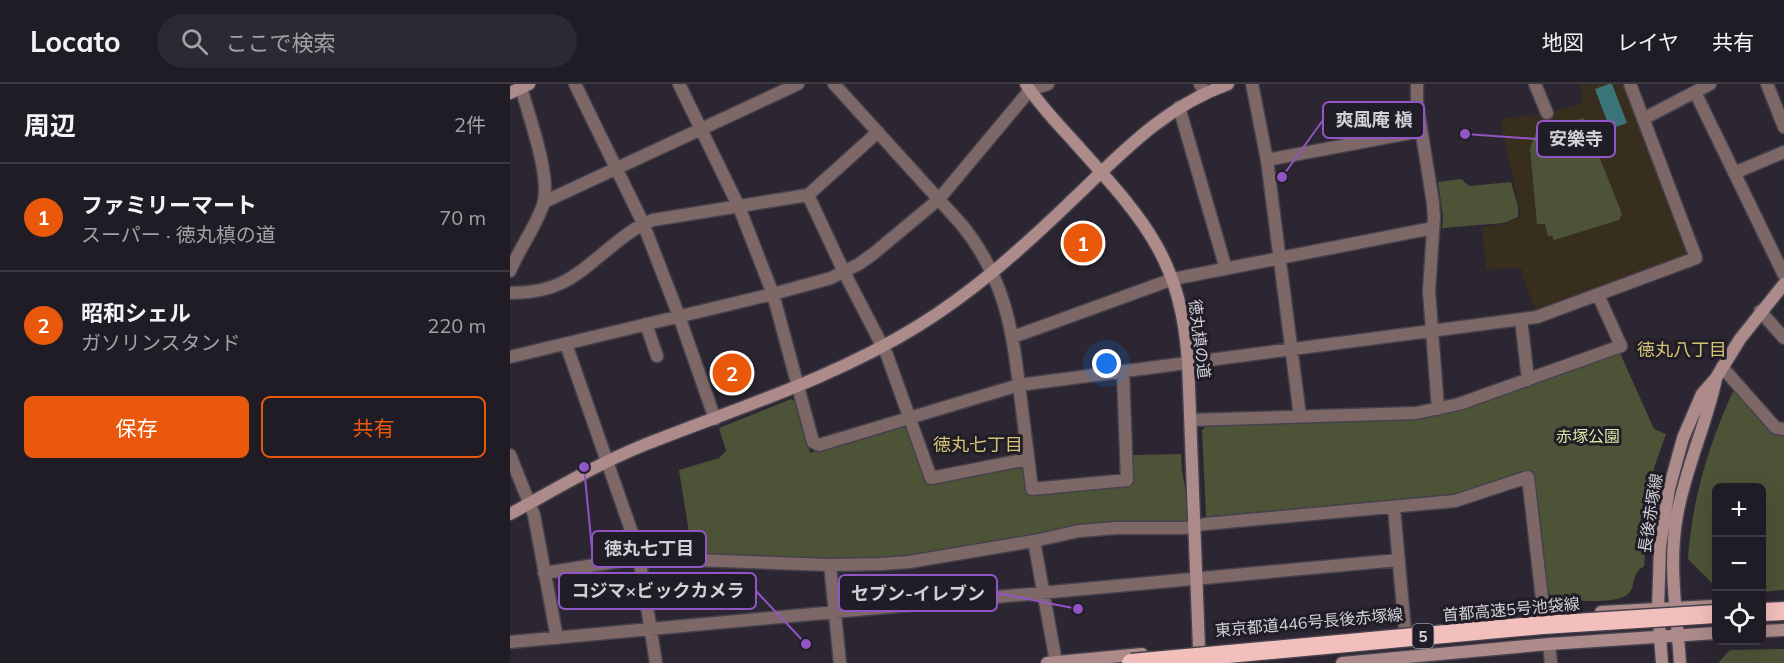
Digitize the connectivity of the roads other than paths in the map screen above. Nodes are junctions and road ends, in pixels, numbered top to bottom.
1 (575, 84) edge
2 (679, 84) edge
3 (798, 84) edge
4 (834, 84) edge
5 (1048, 84) edge
6 (1228, 84) edge
7 (1251, 84) edge
8 (1417, 84) edge
9 (1535, 84) edge
10 (1630, 84) edge
11 (1710, 84) edge
12 (1767, 84) edge
13 (520, 87) edge
14 (1028, 87) edge
15 (1202, 89) edge
16 (1695, 92) junction
17 (1179, 107) junction
18 (1547, 113) dead end
19 (1643, 119) junction
20 (1784, 127) edge
21 (701, 129) junction
22 (1421, 131) junction
23 (878, 132) junction
24 (1784, 152) edge
25 (1267, 160) junction
26 (616, 169) junction
27 (1101, 172) junction
28 (1734, 173) junction
29 (808, 195) junction
30 (939, 199) junction
31 (544, 202) junction
32 (739, 207) junction
33 (643, 223) junction
34 (1433, 228) junction
35 (1280, 259) junction
36 (1226, 269) junction
37 (510, 272) edge
38 (844, 273) junction
39 (992, 273) junction
40 (1784, 275) edge
41 (1173, 279) junction
42 (1784, 284) edge
43 (510, 293) edge
44 (773, 294) junction
45 (1598, 295) junction
46 (1760, 311) junction
47 (679, 316) junction
48 (1521, 319) junction
49 (646, 324) junction
50 (1432, 330) junction
51 (1013, 337) junction
52 (1784, 338) edge
53 (566, 344) junction
54 (883, 347) junction
55 (1291, 350) junction
56 (657, 356) dead end
57 (510, 357) edge
58 (1188, 362) junction
59 (1123, 371) junction
60 (1719, 373) junction
61 (1528, 380) junction
62 (1019, 385) junction
63 (798, 386) junction
64 (1438, 409) junction
65 (1300, 416) junction
66 (909, 418) junction
67 (715, 419) junction
68 (1191, 420) junction
69 (1784, 429) edge
70 (510, 455) edge
71 (1028, 459) junction
72 (607, 462) junction
73 (530, 503) junction
74 (1394, 508) junction
75 (510, 514) edge
76 (1195, 526) junction
77 (1034, 541) junction
78 (640, 558) junction
79 (1398, 560) junction
80 (830, 565) junction
81 (544, 573) junction
82 (1197, 578) junction
83 (1043, 592) junction
84 (1784, 603) edge
85 (1766, 604) edge
86 (1712, 605) edge
87 (1675, 607) junction
88 (1658, 609) junction
89 (1784, 611) edge
90 (834, 612) junction
91 (1766, 612) edge
92 (1712, 614) edge
93 (1544, 616) junction
94 (1784, 620) edge
95 (1766, 621) edge
96 (1712, 623) edge
97 (651, 629) junction
98 (1405, 630) junction
99 (1784, 630) edge
100 (1766, 631) edge
101 (1712, 633) edge
102 (1678, 635) junction
103 (1659, 636) junction
104 (557, 638) junction
105 (510, 642) edge
106 (1549, 644) junction
107 (1199, 648) junction
108 (1410, 660) edge
109 (656, 663) edge
110 (840, 663) edge
111 (1052, 663) edge
112 (1131, 663) edge
113 (1224, 663) edge
114 (1342, 663) edge
115 (1551, 663) edge
116 (1662, 663) edge
117 (1680, 663) edge

1 - 26 street
2 - 21 street
3 - 21 street
4 - 23 street
5 - 14 street
6 - 15 main road
7 - 25 street
8 - 22 street
9 - 18 street
10 - 19 street
11 - 16 street
12 - 20 street
13 - 31 street
14 - 27 main road, 徳丸槙の道
14 - 30 street
15 - 17 main road
16 - 19 street
16 - 28 street
17 - 27 main road
17 - 36 street
19 - 45 street
21 - 26 street
21 - 32 street
22 - 25 street
22 - 34 street
23 - 29 street
23 - 30 street
24 - 28 street
25 - 35 street
26 - 31 street
26 - 33 street
27 - 39 main road
27 - 41 main road, 徳丸槙の道
28 - 40 street
29 - 32 street
29 - 38 street
30 - 38 street
30 - 39 street
31 - 37 street
32 - 33 street
32 - 44 street
33 - 43 street
33 - 47 street
34 - 35 street
34 - 50 street
35 - 36 street
35 - 55 street
36 - 41 street
38 - 44 street
38 - 54 street
39 - 51 street
39 - 54 main road
41 - 51 street
41 - 58 main road, 徳丸槙の道
42 - 46 main road, 長後赤塚線
44 - 47 street
44 - 63 street
45 - 48 street
45 - 61 street
46 - 52 street
46 - 60 main road, 長後赤塚線
47 - 49 street
47 - 67 street
48 - 50 street
48 - 61 street
49 - 53 street
49 - 56 street
50 - 55 street
50 - 64 street
51 - 62 street
53 - 57 street
53 - 72 street
54 - 63 main road
54 - 66 street
55 - 58 street
55 - 65 street
58 - 59 street
58 - 68 main road, 徳丸槙の道
59 - 62 street
59 - 71 street
60 - 69 street
60 - 87 main road, 長後赤塚線
60 - 88 main road, 長後赤塚線
61 - 64 street
62 - 66 street
62 - 71 street
63 - 66 street
63 - 67 main road
64 - 65 street
65 - 68 street
66 - 71 street
67 - 72 main road
68 - 76 main road, 徳丸槙の道
70 - 73 street
72 - 73 main road
72 - 78 street
73 - 75 main road
73 - 81 street
74 - 76 street
74 - 79 street
74 - 93 street
76 - 77 street
76 - 82 main road, 徳丸槙の道
77 - 80 street
77 - 83 street
78 - 80 street
78 - 81 street
78 - 97 street
79 - 82 street
79 - 98 street
80 - 90 street
81 - 104 street
82 - 83 street
82 - 107 main road, 徳丸槙の道
83 - 90 street
83 - 111 street
84 - 85 main road
86 - 87 main road, 東京都道446号長後赤塚線
87 - 88 main road, 東京都道446号長後赤塚線
87 - 102 main road, 長後赤塚線
88 - 93 main road, 東京都道446号長後赤塚線
88 - 103 main road, 長後赤塚線
89 - 91 highway
90 - 97 street
90 - 110 street
92 - 112 highway, 首都高速5号池袋線 / 5, bridge
93 - 98 main road, 東京都道446号長後赤塚線
94 - 95 highway
96 - 113 highway, 首都高速5号池袋線 / 5
97 - 104 street
97 - 109 street
98 - 107 main road, 東京都道446号長後赤塚線
99 - 100 main road
101 - 102 main road
102 - 103 main road
102 - 117 main road, 長後赤塚線
103 - 106 main road
103 - 116 main road, 長後赤塚線
104 - 105 street
106 - 108 main road
106 - 115 street
107 - 111 main road, 東京都道446号長後赤塚線
108 - 114 main road

